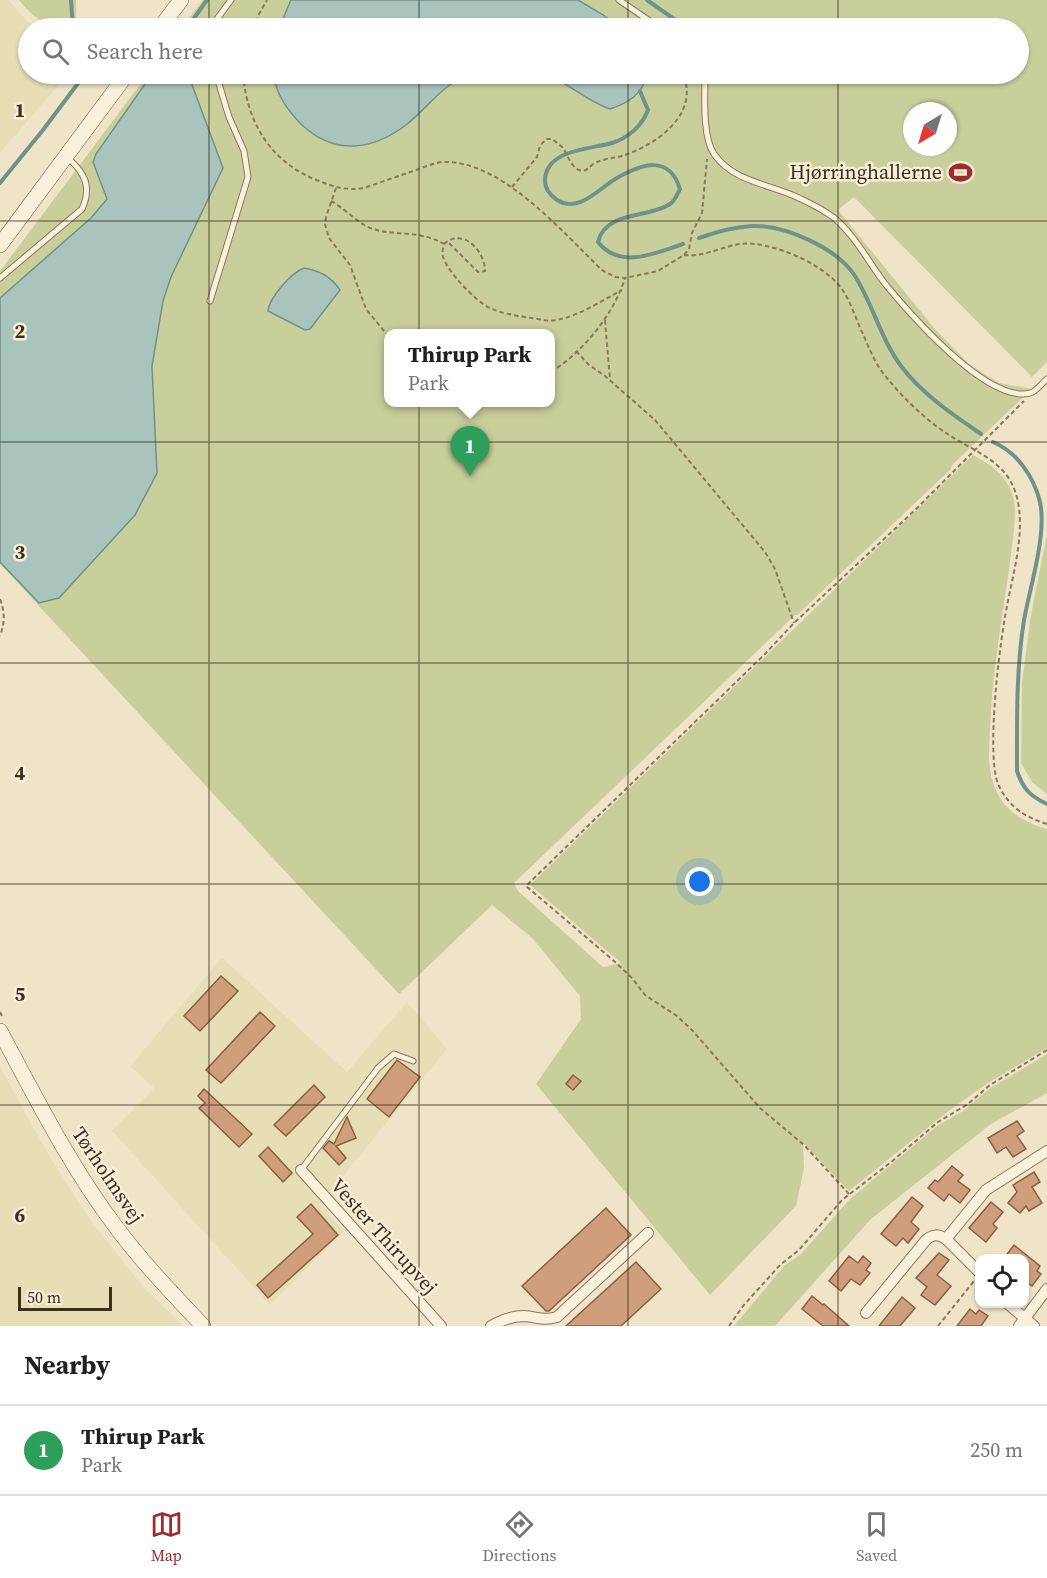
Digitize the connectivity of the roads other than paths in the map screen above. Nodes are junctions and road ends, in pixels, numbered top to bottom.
1 (181, 0) edge
2 (231, 0) edge
3 (619, 0) edge
4 (168, 18) edge
5 (218, 18) edge
6 (645, 18) edge
7 (120, 84) edge
8 (219, 84) edge
9 (705, 84) edge
10 (66, 156) junction
11 (0, 244) edge
12 (0, 278) edge
13 (210, 301) dead end
14 (1047, 379) edge
15 (3, 1026) edge
16 (412, 1061) dead end
17 (1047, 1151) edge
18 (301, 1170) joint
19 (648, 1233) dead end
20 (946, 1239) junction
21 (975, 1269) edge
22 (1047, 1289) edge
23 (1011, 1308) edge
24 (866, 1313) dead end
25 (1021, 1322) edge
26 (203, 1326) edge
27 (441, 1326) edge
28 (491, 1326) edge
29 (1034, 1326) edge

1 - 4 street
2 - 5 lane
3 - 6 lane
7 - 10 street
8 - 13 lane
9 - 14 lane
10 - 11 street
10 - 12 lane
15 - 26 street, Tørholmsvej
16 - 18 lane
17 - 20 street
18 - 27 street, Vester Thirupvej
19 - 28 street
20 - 21 street
20 - 24 street
22 - 25 street
23 - 25 street
25 - 29 street

